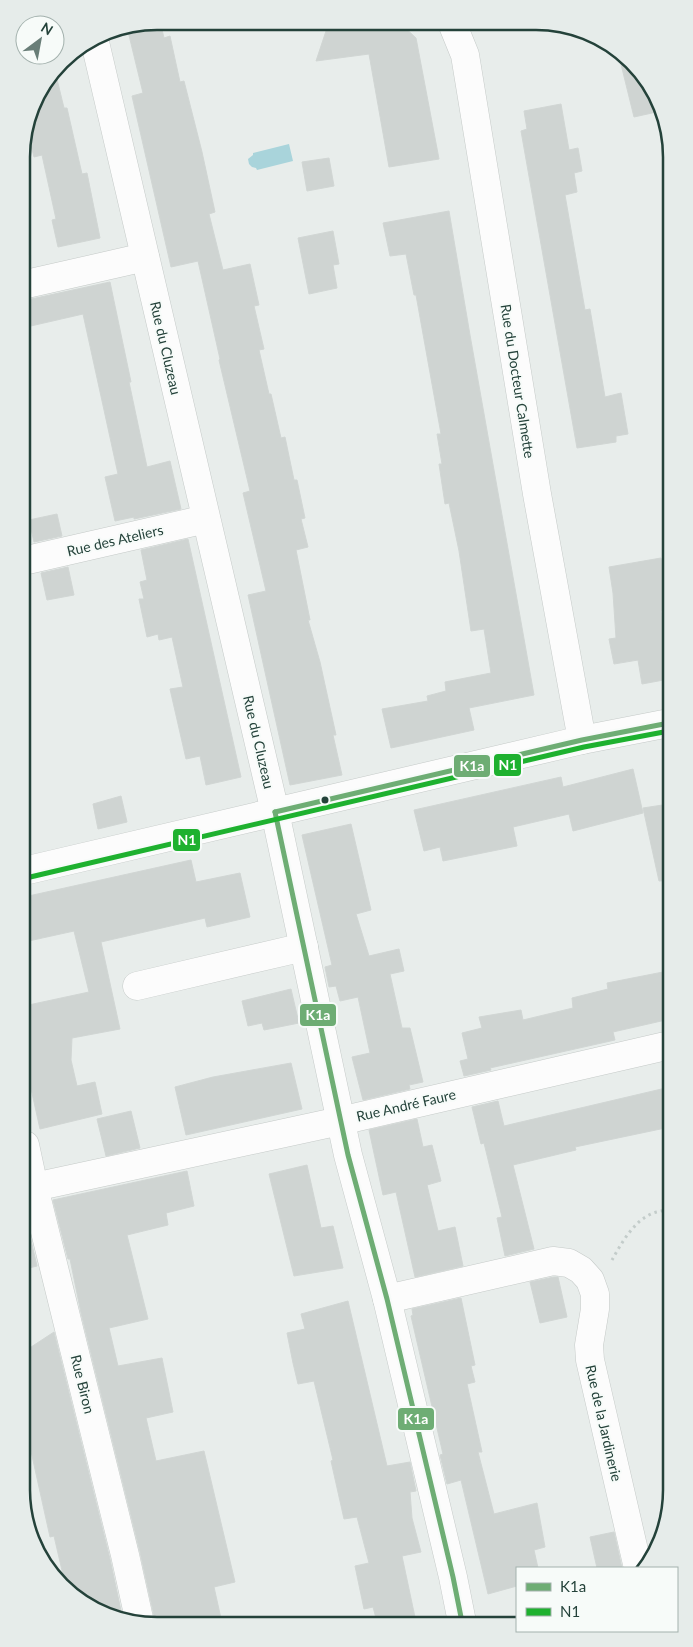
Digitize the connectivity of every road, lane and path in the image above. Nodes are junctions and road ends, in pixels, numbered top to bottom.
1 (455, 30) edge
2 (96, 46) edge
3 (145, 257) junction
4 (30, 283) edge
5 (206, 519) junction
6 (30, 559) edge
7 (663, 724) edge
8 (582, 740) junction
9 (275, 812) junction
10 (30, 870) edge
11 (304, 946) junction
12 (137, 986) dead end
13 (663, 1047) edge
14 (340, 1120) junction
15 (30, 1188) edge
16 (30, 1192) edge
17 (663, 1211) edge
18 (610, 1263) dead end
19 (387, 1298) junction
20 (638, 1566) edge
21 (138, 1616) edge
22 (461, 1617) edge

1 - 8 street, Rue du Docteur Calmette
2 - 3 street, Rue du Cluzeau
3 - 4 street
3 - 5 street, Rue du Cluzeau
5 - 6 street, Rue des Ateliers
5 - 9 street, Rue du Cluzeau
7 - 8 street
8 - 9 street
9 - 10 street
9 - 11 street, Rue du Cluzeau
11 - 12 street
11 - 14 street, Rue du Cluzeau
13 - 14 street, Rue André Faure
14 - 15 street, Rue André Faure
14 - 19 street, Rue du Cluzeau
16 - 21 street, Rue Biron
17 - 18 path
19 - 20 street, Rue de la Jardinerie
19 - 22 street, Rue du Cluzeau

